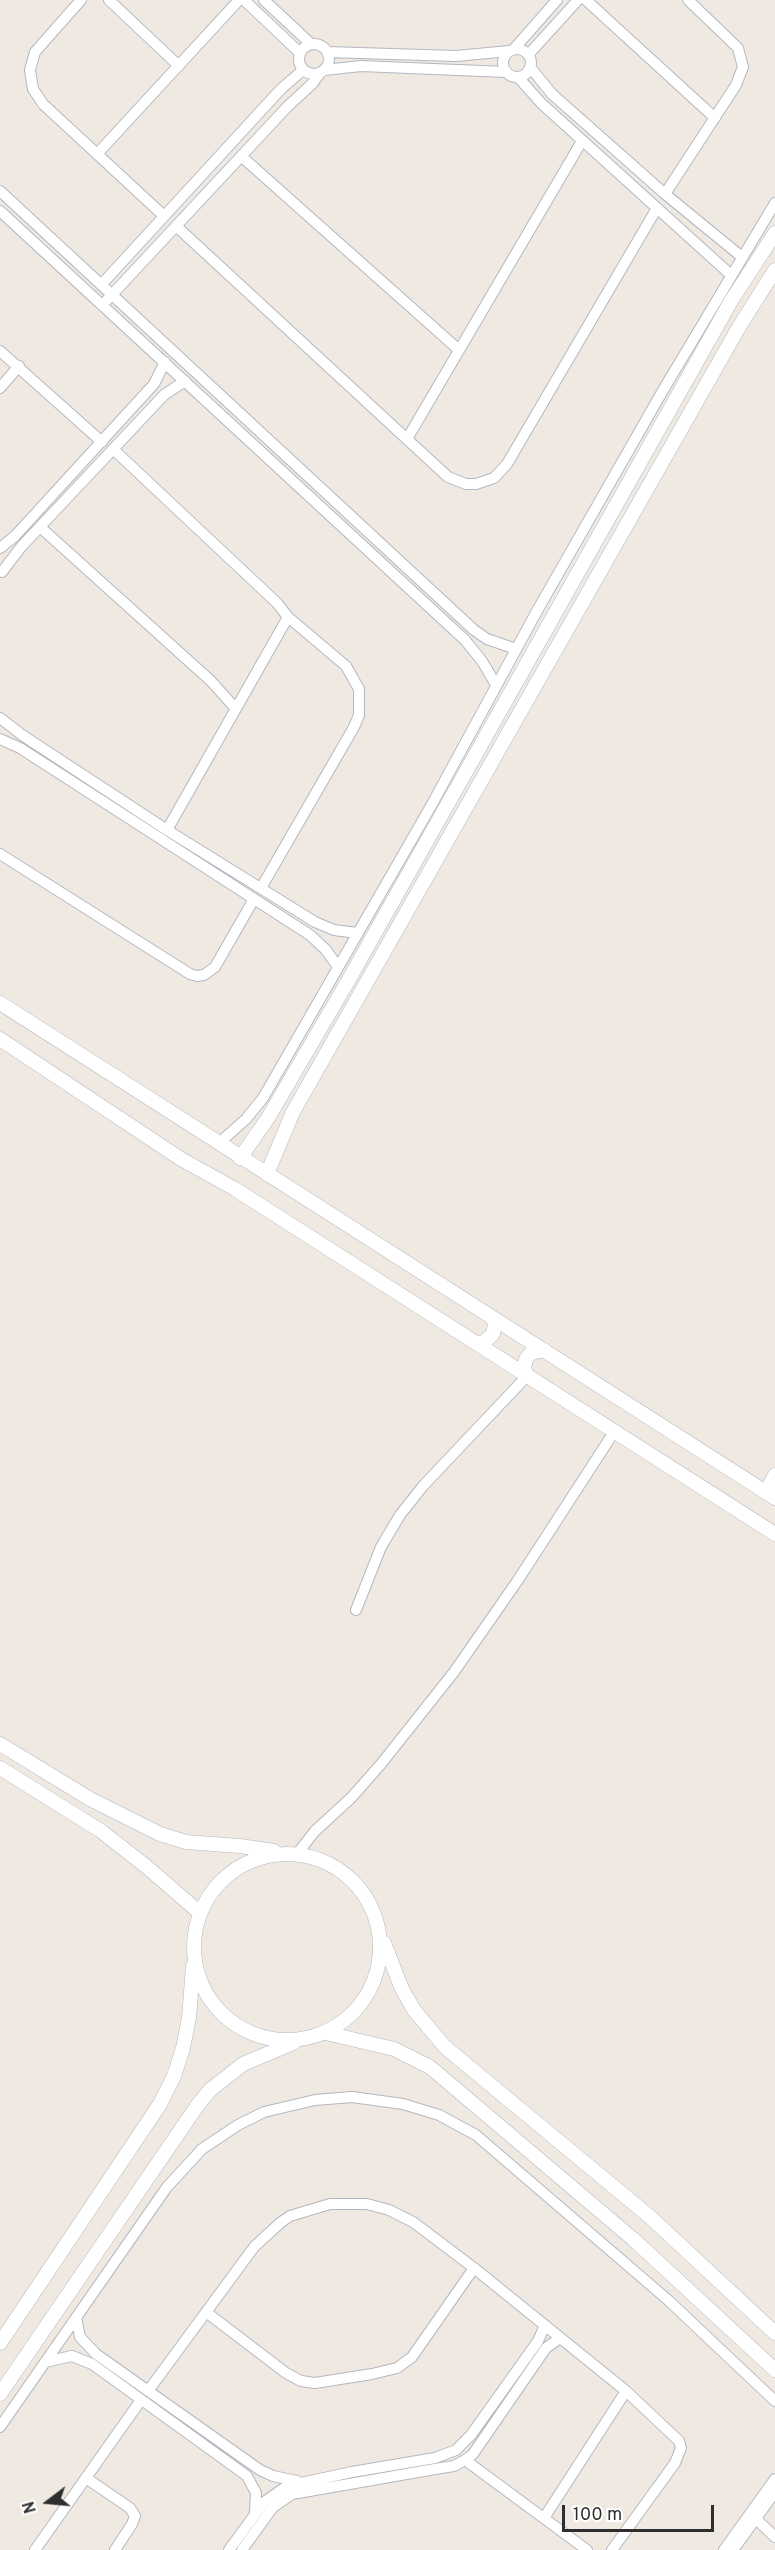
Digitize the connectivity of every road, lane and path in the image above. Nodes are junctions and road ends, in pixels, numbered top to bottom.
1 (81, 0) edge
2 (109, 0) edge
3 (239, 0) edge
4 (244, 0) edge
5 (264, 0) edge
6 (557, 0) edge
7 (578, 0) edge
8 (586, 0) edge
9 (688, 0) edge
10 (311, 44) junction
11 (511, 50) junction
12 (327, 52) junction
13 (300, 53) junction
14 (528, 55) junction
15 (179, 66) junction
16 (530, 67) junction
17 (303, 70) junction
18 (322, 71) junction
19 (506, 72) junction
20 (518, 77) junction
21 (715, 118) junction
22 (582, 141) junction
23 (98, 154) junction
24 (241, 156) junction
25 (0, 191) edge
26 (665, 194) junction
27 (775, 203) edge
28 (657, 208) junction
29 (0, 211) edge
30 (164, 216) junction
31 (176, 226) junction
32 (775, 233) edge
33 (742, 257) junction
34 (775, 270) edge
35 (731, 275) junction
36 (100, 285) junction
37 (112, 296) junction
38 (103, 306) junction
39 (459, 350) junction
40 (0, 351) edge
41 (165, 362) junction
42 (19, 366) junction
43 (185, 381) junction
44 (0, 388) edge
45 (407, 439) junction
46 (102, 442) junction
47 (113, 449) junction
48 (40, 527) junction
49 (0, 548) edge
50 (0, 560) edge
51 (1, 574) edge
52 (288, 617) junction
53 (516, 648) junction
54 (496, 686) junction
55 (503, 707) junction
56 (236, 709) junction
57 (519, 716) junction
58 (0, 718) edge
59 (0, 739) edge
60 (167, 830) junction
61 (0, 854) edge
62 (261, 888) junction
63 (254, 899) junction
64 (357, 933) junction
65 (338, 968) junction
66 (0, 1003) edge
67 (6, 1014) edge
68 (0, 1039) edge
69 (218, 1144) junction
70 (240, 1158) junction
71 (267, 1174) junction
72 (493, 1318) junction
73 (476, 1343) junction
74 (544, 1350) junction
75 (527, 1376) junction
76 (614, 1432) junction
77 (775, 1476) edge
78 (771, 1495) edge
79 (775, 1534) edge
80 (356, 1610) dead end
81 (0, 1744) edge
82 (0, 1768) edge
83 (291, 1853) junction
84 (200, 1913) junction
85 (380, 1932) junction
86 (194, 1949) junction
87 (326, 2032) junction
88 (302, 2040) junction
89 (478, 2074) junction
90 (462, 2093) junction
91 (474, 2268) junction
92 (206, 2312) junction
93 (76, 2318) junction
94 (545, 2325) junction
95 (775, 2333) edge
96 (560, 2338) junction
97 (0, 2343) edge
98 (45, 2362) junction
99 (775, 2370) edge
100 (626, 2391) junction
101 (0, 2394) edge
102 (145, 2395) junction
103 (775, 2401) edge
104 (0, 2427) edge
105 (465, 2460) junction
106 (86, 2478) junction
107 (775, 2479) edge
108 (301, 2481) junction
109 (775, 2492) edge
110 (254, 2513) junction
111 (544, 2518) junction
112 (756, 2518) junction
113 (775, 2537) edge
114 (35, 2550) edge
115 (115, 2550) edge
116 (229, 2550) edge
117 (242, 2550) edge
118 (587, 2550) edge
119 (612, 2550) edge
120 (724, 2550) edge
121 (733, 2550) edge

1 - 23 street
2 - 15 street
3 - 15 street
4 - 13 street
5 - 10 street
6 - 11 street
7 - 14 street
8 - 21 street
9 - 21 street
10 - 12 street
10 - 13 street
11 - 12 street
11 - 14 street
11 - 19 street
12 - 18 street
13 - 17 street
14 - 16 street
15 - 23 street
16 - 20 street
16 - 26 street
17 - 18 street
17 - 30 street
18 - 19 street
18 - 24 street
19 - 20 street
20 - 22 street
21 - 26 street
22 - 28 street
22 - 39 street
23 - 30 street
24 - 31 street
24 - 39 street
25 - 36 street
26 - 33 street
27 - 33 street
28 - 35 street
28 - 45 street
29 - 38 street
30 - 36 street
31 - 37 street
31 - 45 street
32 - 55 street
33 - 35 street
34 - 57 street
35 - 53 street
36 - 37 street
37 - 38 street
37 - 53 street
38 - 41 street
39 - 45 street
40 - 42 street
41 - 43 street
41 - 46 street
42 - 44 street
42 - 46 street
43 - 47 street
43 - 54 street
46 - 49 street
47 - 48 street
47 - 52 street
48 - 51 street
48 - 56 street
50 - 51 street
52 - 56 street
52 - 62 street
53 - 54 street
54 - 64 street
55 - 57 street
55 - 70 street
56 - 60 street
57 - 71 street
58 - 60 street
59 - 63 street
60 - 62 street
61 - 63 street
62 - 64 street
63 - 65 street
64 - 65 street
65 - 69 street
66 - 67 street
67 - 69 street
68 - 73 street
69 - 70 street
70 - 71 street
71 - 72 street
72 - 73 street
72 - 74 street
73 - 75 street
74 - 75 street
74 - 78 street
75 - 76 street
75 - 80 street
76 - 79 street
76 - 83 street
77 - 78 street
81 - 83 street
82 - 84 street
83 - 84 street
83 - 85 street
84 - 86 street
85 - 87 street
85 - 89 street
86 - 88 street
86 - 97 street
87 - 88 street
87 - 90 street
88 - 101 street
89 - 90 street
89 - 95 street
90 - 99 street
91 - 92 street
91 - 92 street
91 - 94 street
92 - 102 street
93 - 98 street
93 - 102 street
93 - 103 street
94 - 96 street
94 - 108 street
96 - 100 street
96 - 105 street
98 - 102 street
98 - 104 street
100 - 111 street
100 - 119 street
102 - 106 street
102 - 108 street
102 - 110 street
105 - 111 street
105 - 117 street
106 - 114 street
106 - 115 street
107 - 120 street
108 - 110 street
109 - 112 street
110 - 116 street
111 - 118 street
112 - 113 street
112 - 121 street

